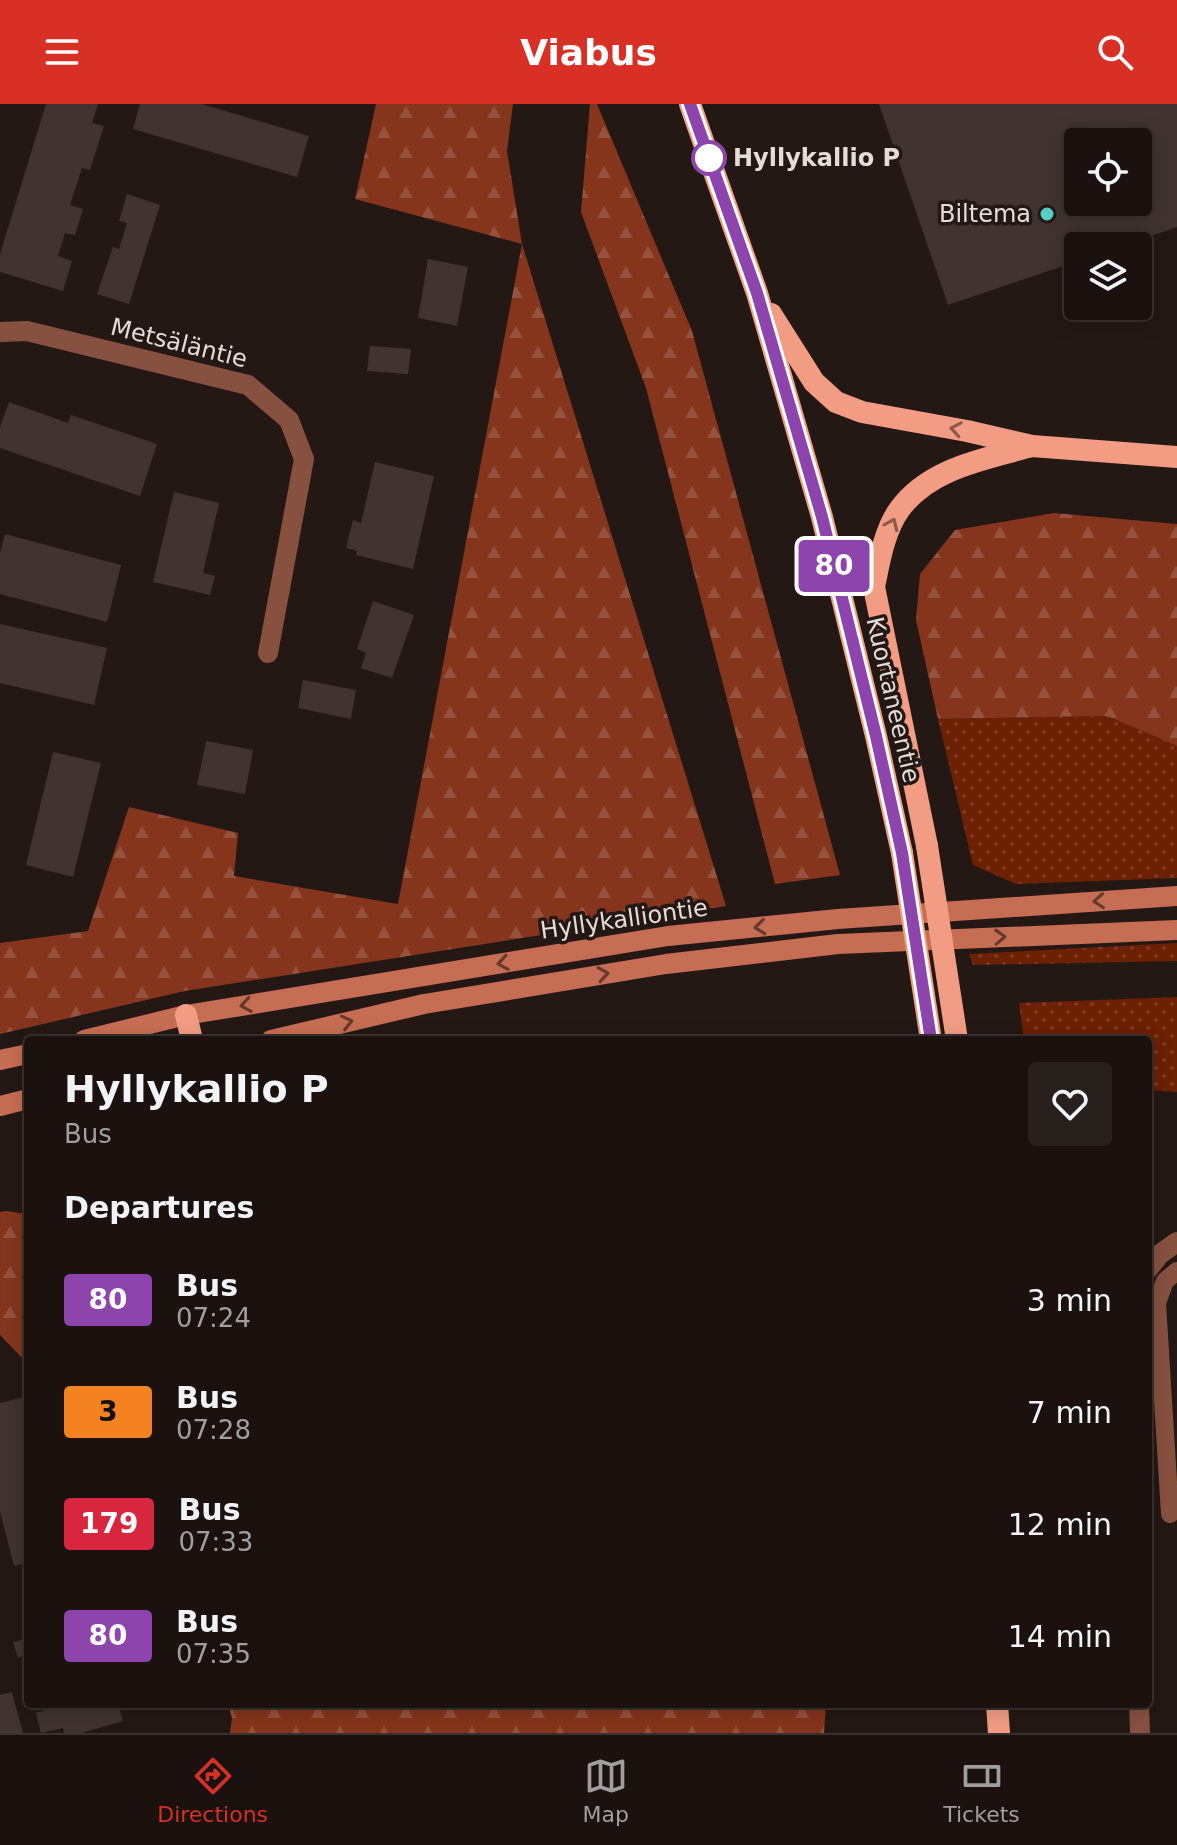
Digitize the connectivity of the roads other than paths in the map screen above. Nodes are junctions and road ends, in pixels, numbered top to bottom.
1 (690, 104) edge
2 (757, 293) junction
3 (0, 332) edge
4 (1032, 446) junction
5 (1177, 457) edge
6 (268, 653) dead end
7 (1177, 896) edge
8 (1177, 930) edge
9 (186, 1015) junction
10 (100, 1036) edge
11 (191, 1036) edge
12 (288, 1036) edge
13 (930, 1036) edge
14 (956, 1036) edge
15 (24, 1055) edge
16 (0, 1060) edge
17 (24, 1100) edge
18 (0, 1106) edge
19 (1177, 1242) edge
20 (1152, 1264) edge
21 (1177, 1271) edge
22 (1170, 1514) dead end
23 (997, 1708) edge
24 (1139, 1708) edge
25 (999, 1733) edge
26 (1140, 1733) edge

1 - 2 highway, Kuortaneentie
4 -> 2 highway
2 - 13 highway, Kuortaneentie, bridge
3 - 6 street, Metsäläntie
4 - 5 highway
14 -> 4 highway, bridge
7 -> 9 main road, Hyllykalliontie
12 -> 8 main road
9 - 10 main road, Hyllykalliontie
9 - 11 highway
15 - 16 main road
17 - 18 main road
19 - 20 street
21 - 22 lane
23 - 25 highway
24 - 26 street

